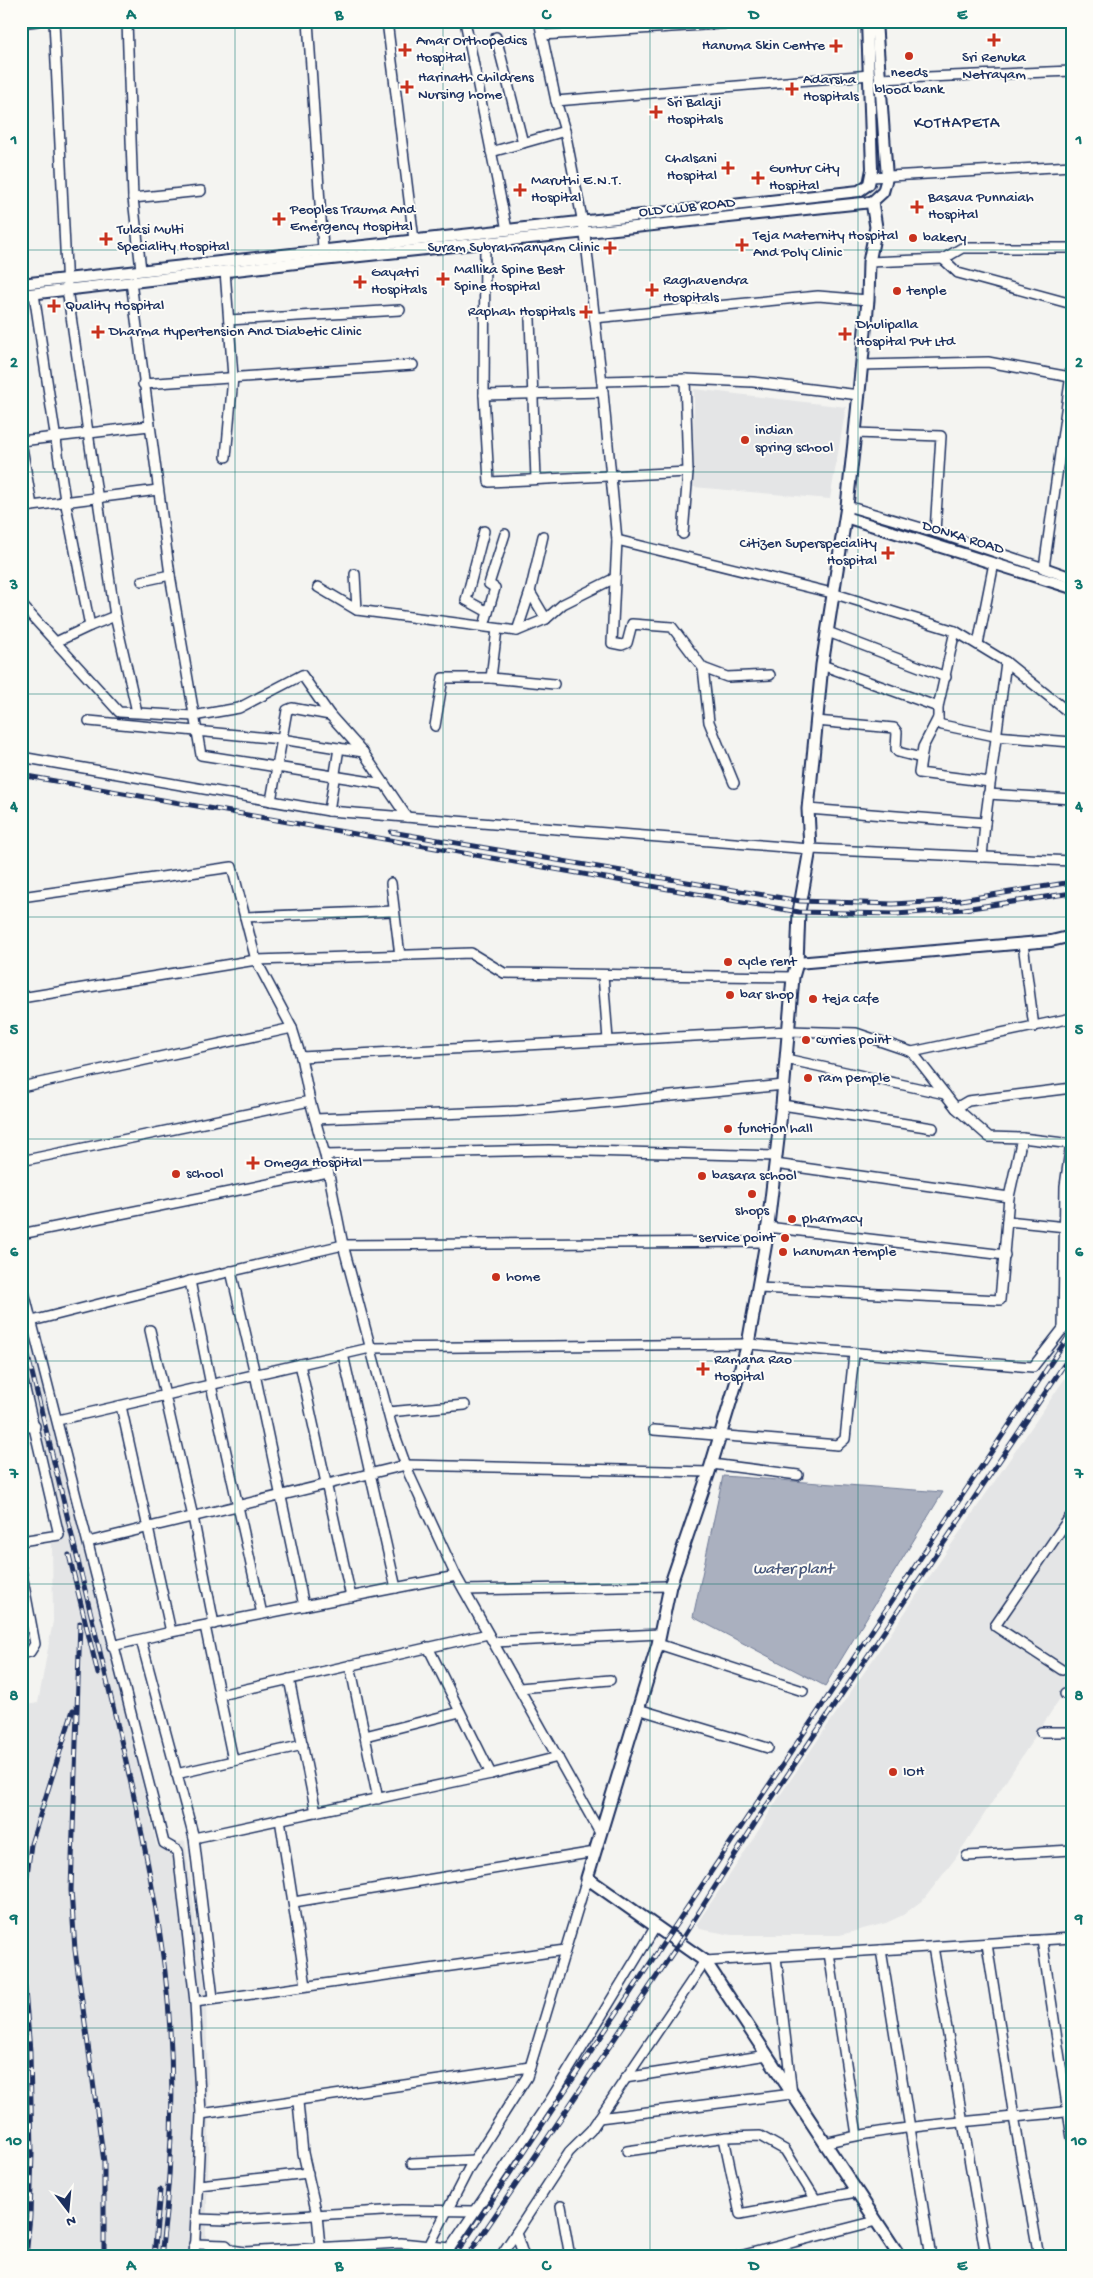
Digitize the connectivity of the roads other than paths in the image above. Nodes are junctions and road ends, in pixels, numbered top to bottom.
1 (37, 21) edge
2 (54, 21) edge
3 (127, 21) edge
4 (308, 21) edge
5 (387, 21) edge
6 (465, 21) edge
7 (540, 21) edge
8 (768, 21) edge
9 (866, 21) edge
10 (876, 21) edge
11 (21, 23) edge
12 (542, 36) junction
13 (496, 37) dead end
14 (1072, 71) edge
15 (874, 77) junction
16 (556, 101) junction
17 (565, 131) junction
18 (523, 142) junction
19 (491, 152) junction
20 (1072, 166) edge
21 (871, 177) junction
22 (887, 178) junction
23 (201, 191) dead end
24 (133, 198) junction
25 (872, 202) junction
26 (582, 221) junction
27 (507, 230) junction
28 (585, 234) junction
29 (414, 240) junction
30 (485, 244) junction
31 (1072, 248) edge
32 (323, 249) junction
33 (943, 259) junction
34 (869, 262) junction
35 (141, 270) junction
36 (225, 271) junction
37 (130, 282) junction
38 (21, 284) edge
39 (67, 284) junction
40 (34, 294) junction
41 (21, 295) edge
42 (868, 300) junction
43 (1072, 304) edge
44 (400, 310) dead end
45 (594, 318) junction
46 (530, 319) dead end
47 (229, 320) junction
48 (413, 365) dead end
49 (862, 365) junction
50 (1072, 367) edge
51 (233, 377) junction
52 (1070, 377) junction
53 (685, 379) junction
54 (602, 381) junction
55 (143, 384) junction
56 (603, 392) junction
57 (532, 394) junction
58 (484, 395) junction
59 (859, 395) junction
60 (149, 426) junction
61 (87, 432) junction
62 (855, 433) junction
63 (55, 437) junction
64 (21, 441) edge
65 (226, 457) dead end
66 (688, 472) junction
67 (610, 475) junction
68 (536, 479) junction
69 (158, 490) junction
70 (97, 497) junction
71 (65, 500) junction
72 (32, 506) junction
73 (21, 508) edge
74 (846, 512) junction
75 (484, 531) dead end
76 (935, 532) junction
77 (505, 534) dead end
78 (683, 534) dead end
79 (543, 536) dead end
80 (617, 540) junction
81 (994, 563) junction
82 (1044, 568) junction
83 (355, 574) dead end
84 (170, 575) junction
85 (615, 578) junction
86 (1072, 578) edge
87 (142, 581) dead end
88 (318, 587) dead end
89 (1072, 588) edge
90 (530, 592) junction
91 (832, 593) junction
92 (21, 604) edge
93 (357, 610) junction
94 (488, 612) junction
95 (115, 616) junction
96 (546, 619) junction
97 (90, 626) junction
98 (484, 626) junction
99 (497, 629) junction
100 (517, 631) junction
101 (955, 631) junction
102 (828, 632) junction
103 (56, 642) junction
104 (978, 644) junction
105 (1006, 662) junction
106 (822, 665) junction
107 (703, 668) junction
108 (770, 674) dead end
109 (946, 677) junction
110 (491, 678) junction
111 (554, 684) dead end
112 (938, 707) junction
113 (138, 712) junction
114 (330, 715) junction
115 (1072, 715) edge
116 (193, 716) junction
117 (938, 718) junction
118 (89, 721) dead end
119 (816, 721) junction
120 (435, 726) dead end
121 (196, 730) junction
122 (995, 736) junction
123 (281, 739) junction
124 (1072, 742) edge
125 (339, 748) junction
126 (363, 752) junction
127 (21, 757) edge
128 (921, 758) junction
129 (276, 766) junction
130 (333, 776) junction
131 (990, 782) junction
132 (734, 783) dead end
133 (384, 784) junction
134 (988, 794) junction
135 (1072, 799) edge
136 (271, 801) junction
137 (808, 809) junction
138 (329, 811) junction
139 (407, 817) junction
140 (985, 824) junction
141 (810, 849) junction
142 (982, 857) junction
143 (1072, 861) edge
144 (391, 883) dead end
145 (21, 897) edge
146 (394, 911) junction
147 (245, 917) junction
148 (1072, 936) edge
149 (1023, 944) junction
150 (400, 956) junction
151 (256, 960) junction
152 (797, 964) junction
153 (603, 974) junction
154 (793, 977) junction
155 (21, 998) edge
156 (1072, 1018) edge
157 (1034, 1027) junction
158 (292, 1028) junction
159 (789, 1031) junction
160 (608, 1040) junction
161 (912, 1052) junction
162 (301, 1057) junction
163 (786, 1059) junction
164 (784, 1085) junction
165 (21, 1087) edge
166 (1072, 1088) edge
167 (945, 1094) junction
168 (310, 1101) junction
169 (782, 1105) junction
170 (956, 1108) junction
171 (315, 1119) junction
172 (933, 1128) dead end
173 (1022, 1138) junction
174 (1071, 1144) edge
175 (325, 1155) junction
176 (776, 1160) junction
177 (21, 1161) edge
178 (328, 1172) junction
179 (1068, 1187) edge
180 (1009, 1198) junction
181 (1007, 1221) junction
182 (1066, 1227) junction
183 (767, 1228) junction
184 (21, 1234) edge
185 (766, 1242) junction
186 (343, 1245) junction
187 (1005, 1255) junction
188 (231, 1271) junction
189 (21, 1280) edge
190 (190, 1281) junction
191 (759, 1288) junction
192 (1072, 1317) edge
193 (32, 1321) junction
194 (150, 1330) dead end
195 (1063, 1330) junction
196 (748, 1344) junction
197 (370, 1348) junction
198 (343, 1354) junction
199 (854, 1354) junction
200 (300, 1364) junction
201 (21, 1372) edge
202 (255, 1374) junction
203 (211, 1385) junction
204 (166, 1395) junction
205 (465, 1405) dead end
206 (121, 1406) junction
207 (388, 1412) junction
208 (58, 1420) junction
209 (35, 1426) junction
210 (21, 1428) edge
211 (654, 1430) dead end
212 (721, 1435) junction
213 (406, 1466) junction
214 (711, 1468) junction
215 (370, 1475) junction
216 (798, 1475) dead end
217 (326, 1486) junction
218 (281, 1497) junction
219 (239, 1507) junction
220 (1072, 1514) edge
221 (193, 1517) junction
222 (150, 1527) junction
223 (21, 1541) edge
224 (88, 1542) junction
225 (21, 1569) edge
226 (456, 1576) junction
227 (670, 1586) junction
228 (396, 1588) junction
229 (464, 1590) junction
230 (352, 1596) junction
231 (304, 1606) junction
232 (262, 1614) junction
233 (214, 1624) junction
234 (205, 1626) junction
235 (171, 1632) junction
236 (488, 1634) junction
237 (659, 1639) junction
238 (141, 1640) junction
239 (494, 1642) junction
240 (112, 1646) junction
241 (428, 1647) junction
242 (21, 1654) edge
243 (350, 1665) junction
244 (1062, 1670) dead end
245 (289, 1679) junction
246 (610, 1680) dead end
247 (520, 1688) junction
248 (803, 1691) dead end
249 (220, 1695) junction
250 (638, 1709) junction
251 (460, 1712) junction
252 (1041, 1732) dead end
253 (1072, 1732) edge
254 (365, 1736) junction
255 (302, 1745) junction
256 (768, 1748) dead end
257 (558, 1757) junction
258 (234, 1760) junction
259 (176, 1774) junction
260 (491, 1774) junction
261 (378, 1799) junction
262 (316, 1812) junction
263 (280, 1819) junction
264 (600, 1833) junction
265 (194, 1838) junction
266 (1072, 1850) edge
267 (595, 1852) junction
268 (966, 1856) dead end
269 (587, 1878) junction
270 (294, 1902) junction
271 (656, 1926) junction
272 (1072, 1938) edge
273 (1042, 1940) junction
274 (987, 1944) junction
275 (933, 1947) junction
276 (565, 1950) junction
277 (881, 1950) junction
278 (829, 1953) junction
279 (776, 1957) junction
280 (705, 1961) junction
281 (306, 1986) junction
282 (213, 1998) junction
283 (195, 2002) junction
284 (767, 2054) junction
285 (530, 2067) junction
286 (625, 2078) junction
287 (792, 2094) junction
288 (298, 2102) junction
289 (1069, 2112) edge
290 (201, 2114) junction
291 (1014, 2117) junction
292 (599, 2118) junction
293 (961, 2122) junction
294 (910, 2128) junction
295 (857, 2135) junction
296 (724, 2138) junction
297 (1072, 2138) edge
298 (824, 2143) junction
299 (627, 2151) dead end
300 (475, 2160) junction
301 (412, 2163) dead end
302 (308, 2173) junction
303 (199, 2185) junction
304 (856, 2192) junction
305 (816, 2200) junction
306 (561, 2206) dead end
307 (448, 2210) junction
308 (475, 2211) junction
309 (317, 2215) junction
310 (197, 2219) junction
311 (876, 2221) junction
312 (516, 2233) junction
313 (194, 2244) junction
314 (429, 2246) junction
315 (450, 2248) junction
316 (320, 2252) edge
317 (194, 2257) edge
318 (444, 2257) edge
319 (500, 2257) edge
320 (524, 2257) edge
321 (570, 2257) edge
322 (736, 2257) edge
323 (900, 2257) edge
324 (931, 2257) edge
325 (986, 2257) edge
326 (1038, 2257) edge

1 - 11 street
2 - 39 street
3 - 24 street
4 - 32 street
5 - 29 street
6 - 19 street
7 - 12 street
8 - 12 street
9 - 15 street
10 - 15 street
12 - 16 street
13 - 18 street
14 - 15 street
15 - 16 street
15 - 21 street
15 - 22 street
16 - 17 street
17 - 18 street
17 - 26 street
18 - 19 street
19 - 27 street
20 - 22 street
21 - 22 street
21 - 26 street, OLD CLUB ROAD
22 - 25 street
23 - 24 street
24 - 35 street
25 - 28 street, OLD CLUB ROAD
25 - 34 main road
26 - 27 street, OLD CLUB ROAD
26 - 28 street
27 - 29 street, OLD CLUB ROAD
28 - 30 street, OLD CLUB ROAD
28 - 45 street
29 - 32 street, OLD CLUB ROAD
30 - 36 street, OLD CLUB ROAD
30 - 58 street
31 - 33 street
32 - 35 street, OLD CLUB ROAD
33 - 34 street
33 - 43 street
34 - 42 main road
35 - 39 street, OLD CLUB ROAD
36 - 37 street, OLD CLUB ROAD
36 - 47 street
37 - 39 street, OLD CLUB ROAD
37 - 55 street
38 - 39 street, OLD CLUB ROAD
39 - 40 street, OLD CLUB ROAD
39 - 61 street
40 - 41 street, OLD CLUB ROAD
40 - 63 street
42 - 45 street
42 - 49 main road
44 - 47 street
45 - 54 street
46 - 57 street
47 - 51 street
48 - 51 street
49 - 52 street
49 - 59 main road
50 - 52 street
51 - 55 street
51 - 65 street
52 - 82 street
53 - 54 street
53 - 59 street
53 - 66 street
54 - 56 street
55 - 60 street
56 - 57 street
56 - 67 street
57 - 58 street
57 - 68 street
58 - 68 street
59 - 62 main road
60 - 61 street
60 - 69 street
61 - 63 street
61 - 70 street
62 - 74 main road
62 - 76 street
63 - 64 street
63 - 71 street
64 - 72 street
66 - 67 street
66 - 78 street
67 - 68 street
67 - 80 street
69 - 70 street
69 - 84 street
70 - 71 street
70 - 95 street
71 - 72 street
71 - 97 street
72 - 73 street
74 - 76 street, DONKA ROAD
74 - 81 street, DONKA ROAD
74 - 91 main road
75 - 94 street
76 - 82 street, DONKA ROAD
77 - 94 street
79 - 90 street
80 - 85 street
80 - 91 street
81 - 89 street, DONKA ROAD
81 - 104 street
82 - 86 street, DONKA ROAD
83 - 93 street
84 - 87 street
84 - 116 street
85 - 96 street
85 - 107 street
88 - 93 street
90 - 96 street
90 - 100 street
91 - 101 street
91 - 102 main road
92 - 103 street
93 - 98 street
94 - 98 street
95 - 97 street
95 - 113 street
96 - 100 street
97 - 103 street
98 - 99 street
99 - 100 street
99 - 110 street
101 - 104 street
101 - 109 street
102 - 106 main road
102 - 109 street
103 - 113 street
104 - 105 street
105 - 115 street
105 - 122 street
106 - 112 street
106 - 119 main road
107 - 108 street
107 - 132 street
109 - 112 street
110 - 111 street
110 - 120 street
112 - 117 street
113 - 116 street
114 - 116 street
114 - 123 street
114 - 126 street
116 - 121 street
117 - 122 street
117 - 128 street
118 - 121 street
119 - 128 street
119 - 137 main road
121 - 123 street
121 - 129 street
122 - 124 street
122 - 131 street
123 - 125 street
123 - 129 street
125 - 126 street
125 - 130 street
126 - 133 street
127 - 136 street
128 - 131 street
129 - 130 street
129 - 136 street
130 - 133 street
130 - 138 street
131 - 134 street
133 - 139 street
134 - 135 street
134 - 140 street
136 - 138 street
137 - 140 street
137 - 141 main road
138 - 139 street
139 - 141 street
140 - 142 street
141 - 142 street
141 - 152 main road
142 - 143 street
144 - 146 street
145 - 147 street
146 - 147 street
146 - 150 street
147 - 151 street
148 - 149 street
149 - 152 street
149 - 157 street
150 - 151 street
150 - 153 street
151 - 155 street
151 - 158 street
152 - 154 main road
153 - 154 street
153 - 160 street
154 - 159 main road
156 - 157 street
157 - 161 street
158 - 162 street
158 - 165 street
159 - 160 street
159 - 161 street
159 - 163 main road
160 - 162 street
161 - 167 street
162 - 168 street
163 - 164 main road
163 - 167 street
164 - 169 main road
164 - 171 street
166 - 170 street
167 - 170 street
168 - 171 street
168 - 177 street
169 - 172 street
169 - 176 main road
170 - 173 street
171 - 175 street
173 - 174 street
173 - 180 street
174 - 179 street
175 - 176 street
175 - 178 street
176 - 180 street
176 - 183 main road
178 - 184 street
178 - 186 street
179 - 182 street
180 - 181 street
181 - 182 street
181 - 187 street
182 - 195 street
183 - 185 main road
183 - 187 street
185 - 186 street
185 - 191 main road
186 - 188 street
186 - 197 street
187 - 191 street
188 - 190 street
188 - 202 street
189 - 193 street
190 - 193 street
190 - 203 street
191 - 196 main road
192 - 195 street
193 - 208 street
194 - 204 street
195 - 199 street
196 - 197 street
196 - 199 street
196 - 212 main road
197 - 198 street
197 - 207 street
198 - 200 street
198 - 215 street
199 - 212 street
200 - 202 street
200 - 217 street
201 - 209 street
202 - 203 street
202 - 218 street
203 - 204 street
203 - 219 street
204 - 206 street
204 - 221 street
205 - 207 street
206 - 208 street
206 - 222 street
207 - 213 street
208 - 224 street
209 - 210 street
209 - 223 street
211 - 212 street
212 - 214 main road
213 - 214 street
213 - 215 street
213 - 226 street
214 - 216 street
214 - 227 main road
215 - 217 street
215 - 228 street
217 - 218 street
217 - 230 street
218 - 219 street
218 - 231 street
219 - 221 street
219 - 232 street
220 - 244 street
221 - 222 street
221 - 233 street
222 - 224 street
222 - 235 street
224 - 240 street
225 - 242 street
226 - 228 street
226 - 229 street
227 - 229 street
227 - 237 main road
228 - 230 street
229 - 236 street
230 - 231 street
231 - 232 street
232 - 233 street
233 - 234 street
234 - 235 street
234 - 249 street
235 - 238 street
236 - 239 street
236 - 241 street
237 - 239 street
237 - 248 street
237 - 250 main road
238 - 240 street
238 - 259 street
239 - 247 street
240 - 283 street
241 - 243 street
241 - 251 street
243 - 245 street
243 - 254 street
245 - 249 street
245 - 255 street
246 - 247 street
247 - 257 street
249 - 258 street
250 - 256 street
250 - 264 main road
251 - 254 street
251 - 260 street
252 - 253 street
254 - 261 street
255 - 258 street
255 - 262 street
257 - 260 street
257 - 264 street
258 - 259 street
259 - 265 street
260 - 261 street
261 - 262 street
262 - 263 street
263 - 265 street
263 - 270 street
264 - 267 main road
265 - 282 street
266 - 268 street
267 - 269 main road
267 - 270 street
269 - 271 main road
269 - 276 street
270 - 281 street
271 - 280 main road
271 - 308 street
272 - 273 street
273 - 274 street
273 - 289 street
274 - 275 street
274 - 291 street
275 - 277 street
275 - 293 street
276 - 281 street
276 - 285 street
277 - 278 street
277 - 294 street
278 - 279 street
278 - 295 street
279 - 280 street
279 - 287 street
280 - 284 main road
280 - 286 street
281 - 282 street
282 - 283 street
283 - 290 street
284 - 286 street
284 - 287 main road
285 - 288 street
285 - 300 street
286 - 292 street
287 - 292 street
287 - 298 main road
288 - 290 street
288 - 302 street
289 - 291 street
289 - 297 street
290 - 303 street
291 - 293 street
291 - 326 street
292 - 312 street
293 - 294 street
293 - 325 street
294 - 295 street
294 - 324 street
295 - 298 street
296 - 299 street
296 - 305 street
296 - 305 street
298 - 304 main road
300 - 301 street
300 - 307 street
302 - 303 street
302 - 309 street
303 - 310 street
304 - 305 street
304 - 311 main road
306 - 321 street
307 - 308 street
307 - 309 street
307 - 314 street
308 - 315 street
309 - 310 street
309 - 316 street
310 - 313 street
311 - 322 street
311 - 323 main road
312 - 319 street
312 - 320 street
313 - 316 street
313 - 317 street
314 - 315 street
314 - 316 street
315 - 318 street

